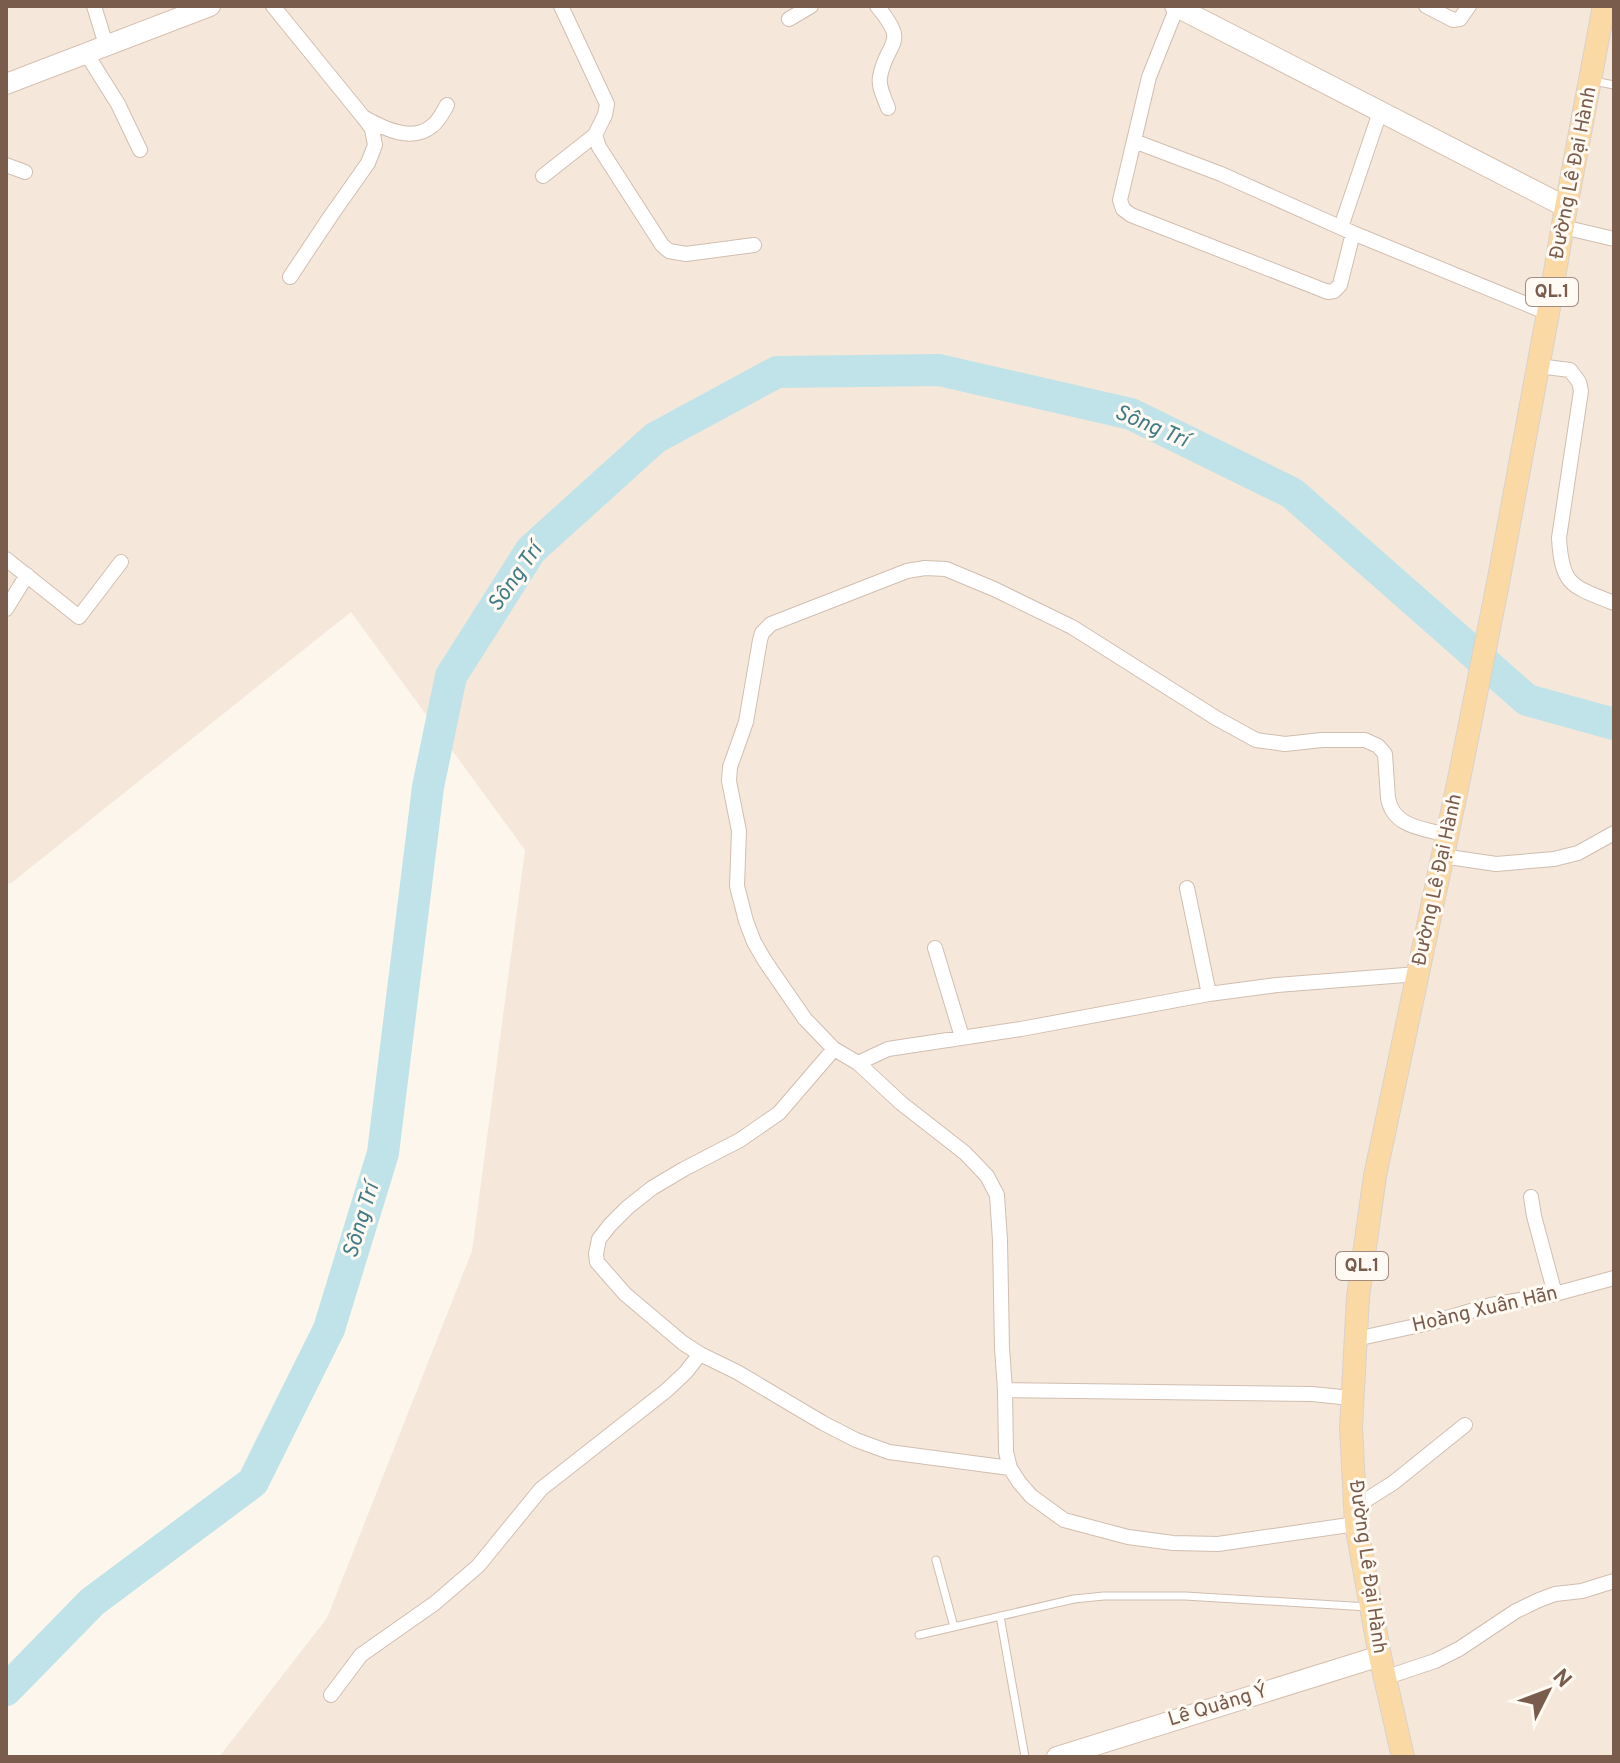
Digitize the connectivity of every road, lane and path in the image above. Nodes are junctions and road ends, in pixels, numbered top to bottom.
1 (94, 6) edge
2 (210, 6) edge
3 (273, 6) edge
4 (561, 6) edge
5 (811, 6) edge
6 (877, 6) edge
7 (1176, 6) edge
8 (1426, 6) edge
9 (1469, 6) edge
10 (1604, 6) edge
11 (789, 19) dead end
12 (106, 45) junction
13 (86, 53) junction
14 (1591, 81) junction
15 (6, 84) edge
16 (1614, 85) edge
17 (447, 105) dead end
18 (888, 108) dead end
19 (1380, 112) junction
20 (364, 118) junction
21 (595, 135) junction
22 (1134, 141) junction
23 (140, 150) dead end
24 (6, 165) edge
25 (25, 172) dead end
26 (543, 176) dead end
27 (1564, 217) junction
28 (1347, 230) junction
29 (1614, 239) edge
30 (754, 245) dead end
31 (290, 277) dead end
32 (1548, 313) junction
33 (1538, 366) junction
34 (6, 559) edge
35 (121, 562) dead end
36 (27, 575) junction
37 (1614, 603) edge
38 (6, 609) edge
39 (1614, 833) edge
40 (1444, 845) junction
41 (1187, 888) dead end
42 (935, 948) dead end
43 (1418, 974) junction
44 (1209, 994) junction
45 (962, 1037) junction
46 (834, 1049) junction
47 (858, 1063) junction
48 (1531, 1197) dead end
49 (1614, 1278) edge
50 (1555, 1294) junction
51 (1356, 1339) junction
52 (700, 1354) junction
53 (1005, 1390) junction
54 (1351, 1398) junction
55 (1465, 1425) dead end
56 (1010, 1468) junction
57 (1356, 1515) junction
58 (936, 1560) dead end
59 (1614, 1581) edge
60 (1370, 1607) junction
61 (1000, 1616) junction
62 (954, 1627) junction
63 (919, 1635) dead end
64 (1382, 1667) junction
65 (331, 1695) dead end
66 (1025, 1757) edge
67 (1057, 1757) edge
68 (1403, 1757) edge

1 - 12 street
2 - 12 street
3 - 20 street
4 - 21 street
5 - 11 street
6 - 18 street
7 - 19 street
7 - 22 street
8 - 9 street
10 - 14 main road, Đường Lê Đại Hành / QL.1
12 - 13 street
13 - 15 street
13 - 23 street
14 - 16 lane
14 - 27 main road, Đường Lê Đại Hành / QL.1
17 - 20 street
19 - 27 street
19 - 28 street
20 - 31 street
21 - 26 street
21 - 30 street
22 - 28 street
22 - 28 street
24 - 25 street
27 - 29 street
27 - 32 main road, Đường Lê Đại Hành / QL.1
28 - 32 street
32 - 33 main road, Đường Lê Đại Hành / QL.1
33 - 37 street
33 - 40 main road, Đường Lê Đại Hành / QL.1
34 - 36 street
35 - 36 street
36 - 38 street
39 - 40 street
40 - 43 main road, Đường Lê Đại Hành / QL.1
40 - 46 street
41 - 44 street
42 - 45 street
43 - 44 street
43 - 51 main road, Đường Lê Đại Hành / QL.1
44 - 45 street
45 - 47 street
46 - 47 street
46 - 52 street
47 - 53 street
48 - 50 street
49 - 50 street, Hoàng Xuân Hãn
50 - 51 street, Hoàng Xuân Hãn
51 - 54 main road, Đường Lê Đại Hành / QL.1
52 - 56 street
52 - 65 street
53 - 54 street
53 - 56 street
54 - 57 main road, Đường Lê Đại Hành / QL.1
55 - 57 street
56 - 57 street
57 - 60 main road, Đường Lê Đại Hành / QL.1
58 - 62 lane
59 - 64 street
60 - 61 lane
60 - 64 main road, Đường Lê Đại Hành / QL.1
61 - 62 lane
61 - 66 lane
62 - 63 lane
64 - 67 street, Lê Quảng Ý
64 - 68 main road, Đường Lê Đại Hành / QL.1

